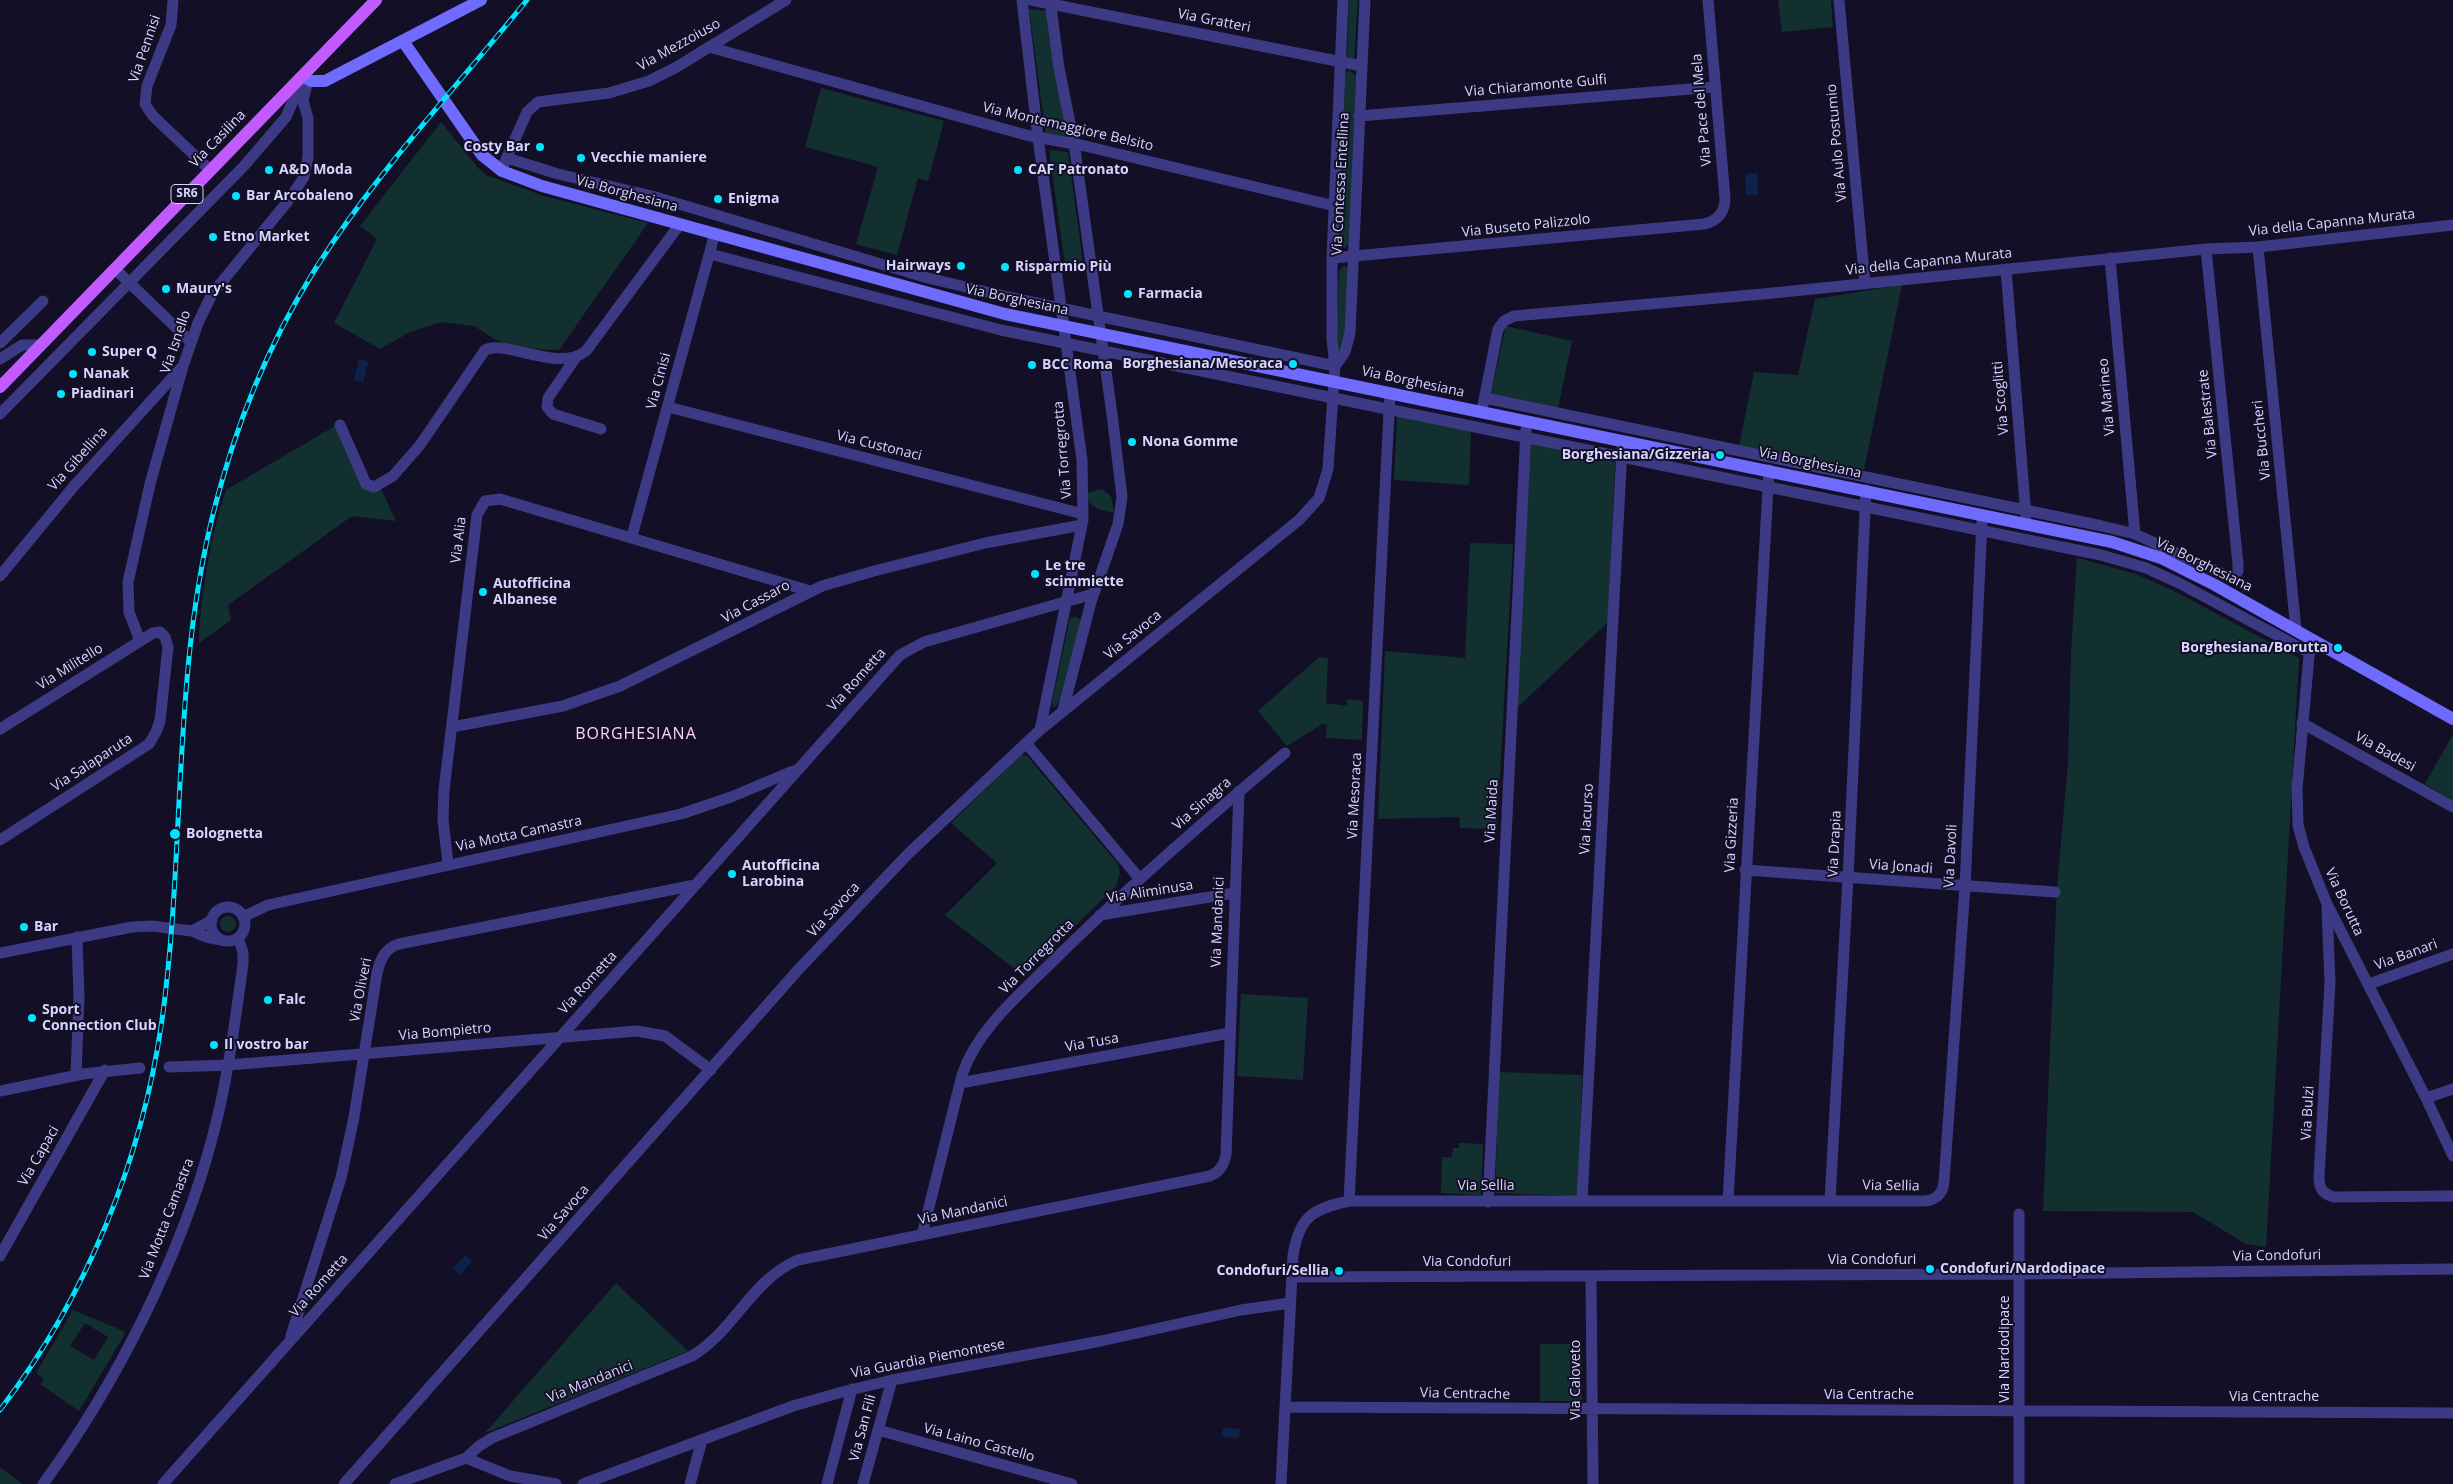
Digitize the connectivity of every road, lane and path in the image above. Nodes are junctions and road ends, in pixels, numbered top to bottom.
1 (173, 0) edge
2 (376, 0) edge
3 (481, 0) edge
4 (786, 0) edge
5 (1022, 0) edge
6 (1031, 0) edge
7 (1343, 0) edge
8 (1366, 0) edge
9 (1708, 0) edge
10 (1839, 0) edge
11 (1050, 2) edge
12 (403, 41) junction
13 (709, 47) junction
14 (1340, 62) junction
15 (1362, 66) junction
16 (305, 78) junction
17 (1715, 87) junction
18 (1360, 116) junction
19 (1038, 138) junction
20 (1074, 143) junction
21 (507, 158) junction
22 (210, 170) junction
23 (502, 171) junction
24 (558, 174) junction
25 (554, 190) junction
26 (1335, 206) junction
27 (1720, 216) joint
28 (680, 224) junction
29 (2453, 225) edge
30 (715, 233) junction
31 (2258, 247) junction
32 (2206, 249) junction
33 (710, 254) junction
34 (1332, 258) junction
35 (1353, 258) junction
36 (2110, 258) junction
37 (115, 269) junction
38 (2006, 269) junction
39 (129, 282) junction
40 (1865, 284) junction
41 (43, 301) dead end
42 (1062, 308) junction
43 (1098, 315) junction
44 (1064, 325) junction
45 (1101, 332) junction
46 (191, 342) junction
47 (0, 343) edge
48 (1067, 343) junction
49 (41, 345) junction
50 (1103, 350) junction
51 (576, 357) junction
52 (0, 358) edge
53 (183, 366) junction
54 (1335, 366) junction
55 (1333, 382) junction
56 (0, 387) edge
57 (1390, 393) junction
58 (1332, 397) junction
59 (1485, 398) junction
60 (668, 407) junction
61 (1389, 409) junction
62 (1482, 412) junction
63 (0, 414) edge
64 (1526, 421) junction
65 (340, 424) dead end
66 (601, 430) dead end
67 (1526, 436) junction
68 (1623, 440) junction
69 (1622, 455) junction
70 (1769, 470) junction
71 (1768, 486) junction
72 (1866, 490) junction
73 (1866, 507) junction
74 (2025, 509) junction
75 (1983, 515) junction
76 (1082, 520) junction
77 (2027, 524) junction
78 (1982, 529) junction
79 (2135, 534) junction
80 (632, 536) junction
81 (2104, 540) junction
82 (2101, 555) junction
83 (2236, 575) joint
84 (0, 576) edge
85 (810, 591) junction
86 (1093, 594) junction
87 (1065, 602) junction
88 (2296, 630) junction
89 (158, 632) joint
90 (2311, 638) junction
91 (140, 641) junction
92 (2310, 653) junction
93 (1063, 710) junction
94 (2453, 719) edge
95 (2302, 723) junction
96 (452, 727) junction
97 (0, 729) edge
98 (1040, 730) junction
99 (1026, 743) junction
100 (1285, 753) dead end
101 (797, 769) junction
102 (1239, 791) junction
103 (2453, 807) edge
104 (0, 840) edge
105 (448, 863) junction
106 (1745, 870) junction
107 (1139, 878) junction
108 (1848, 878) junction
109 (695, 885) junction
110 (1965, 886) junction
111 (2055, 892) dead end
112 (1234, 893) junction
113 (2327, 904) junction
114 (1100, 915) junction
115 (243, 916) junction
116 (212, 920) junction
117 (192, 930) junction
118 (77, 937) junction
119 (238, 938) junction
120 (221, 940) junction
121 (0, 953) edge
122 (2453, 954) edge
123 (2368, 984) junction
124 (1230, 1034) junction
125 (560, 1038) junction
126 (365, 1053) junction
127 (229, 1064) junction
128 (169, 1067) dead end
129 (140, 1068) dead end
130 (105, 1070) junction
131 (711, 1070) junction
132 (76, 1075) junction
133 (960, 1083) junction
134 (2453, 1088) edge
135 (0, 1091) edge
136 (2426, 1098) junction
137 (2453, 1156) edge
138 (1938, 1196) joint
139 (2453, 1196) edge
140 (1582, 1200) junction
141 (1830, 1200) junction
142 (1349, 1201) junction
143 (1728, 1201) junction
144 (1488, 1202) junction
145 (2019, 1214) dead end
146 (922, 1235) junction
147 (0, 1256) edge
148 (2453, 1269) edge
149 (2020, 1274) junction
150 (1292, 1277) junction
151 (1591, 1277) junction
152 (1290, 1303) junction
153 (289, 1342) junction
154 (892, 1380) junction
155 (852, 1390) junction
156 (1286, 1407) junction
157 (1591, 1410) junction
158 (2020, 1410) junction
159 (2453, 1413) edge
160 (878, 1430) junction
161 (702, 1440) junction
162 (466, 1458) junction
163 (506, 1480) edge
164 (43, 1484) edge
165 (163, 1484) edge
166 (344, 1484) edge
167 (394, 1484) edge
168 (556, 1484) edge
169 (583, 1484) edge
170 (690, 1484) edge
171 (827, 1484) edge
172 (863, 1484) edge
173 (1072, 1484) edge
174 (1281, 1484) edge
175 (1593, 1484) edge
176 (2020, 1484) edge

1 - 22 street, Via Pennisi
2 - 16 main road, Via Casilina / SR6
3 - 12 street
4 - 13 street, Via Mezzoiuso
5 - 19 street, Via Torregrotta
6 - 11 street, Via Gratteri
7 - 14 street, Via Contessa Entellina
8 - 15 street, Via Contessa Entellina
9 - 17 street, Via Pace del Mela
10 - 40 street, Via Aulo Postumio
11 - 14 street, Via Gratteri
11 - 20 street
12 - 16 street
12 - 23 street, Via Borghesiana
13 - 19 street, Via Montemaggiore Belsito
13 - 21 street, Via Mezzoiuso
14 - 15 street, Via Gratteri
14 - 26 street, Via Contessa Entellina
15 - 18 street, Via Contessa Entellina
16 - 22 main road, Via Casilina / SR6
16 - 39 street, Via Casilina
16 - 46 street, Via Isnello
17 - 18 street, Via Chiaramonte Gulfi
17 - 27 street, Via Pace del Mela
18 - 35 street, Via Contessa Entellina
19 - 20 street, Via Montemaggiore Belsito
19 - 42 street, Via Torregrotta
20 - 26 street, Via Montemaggiore Belsito
20 - 43 street
21 - 23 street, Via Mezzoiuso
21 - 24 street, Via Borghesiana
22 - 37 main road, Via Casilina / SR6
23 - 25 street, Via Borghesiana
24 - 25 street
24 - 42 street, Via Borghesiana
25 - 28 street, Via Borghesiana
26 - 34 street, Via Contessa Entellina
27 - 35 street, Via Buseto Palizzolo
28 - 30 street, Via Borghesiana
28 - 51 street
29 - 31 street, Via della Capanna Murata
30 - 33 street, Via Cinisi
30 - 44 street, Via Borghesiana
31 - 32 street, Via della Capanna Murata
31 - 88 street, Via Buccheri
32 - 36 street, Via della Capanna Murata
32 - 83 street, Via Balestrate
33 - 48 street, Via Borghesiana
33 - 60 street, Via Cinisi
34 - 35 street, Via Buseto Palizzolo
34 - 54 street, Via Contessa Entellina
35 - 54 street, Via Contessa Entellina
36 - 38 street, Via della Capanna Murata
36 - 79 street, Via Marineo
37 - 39 street
37 - 49 main road, Via Casilina / SR6
38 - 40 street, Via della Capanna Murata
38 - 74 street, Via Scoglitti
39 - 46 street
39 - 63 street, Via Casilina
40 - 59 street, Via della Capanna Murata
41 - 47 street
42 - 43 street, Via Borghesiana
42 - 44 street, Via Torregrotta
43 - 45 street
43 - 54 street, Via Borghesiana
44 - 45 street, Via Borghesiana
44 - 48 street, Via Torregrotta
45 - 50 street
45 - 55 street, Via Borghesiana
46 - 53 street, Via Isnello
48 - 50 street, Via Borghesiana
48 - 76 street, Via Torregrotta
49 - 52 street
49 - 56 main road, Via Casilina / SR6
50 - 58 street, Via Borghesiana
50 - 86 street
51 - 65 street
51 - 66 street
53 - 84 street, Via Gibellina
53 - 91 street, Via Isnello
54 - 55 street, Via Contessa Entellina
55 - 57 street, Via Borghesiana
55 - 58 street, Via Savoca
57 - 61 street, Via Mesoraca
57 - 62 street, Via Borghesiana
58 - 61 street, Via Borghesiana
58 - 93 street, Via Savoca
59 - 62 street, Via della Capanna Murata
59 - 74 street, Via Borghesiana
60 - 76 street, Via Custonaci
60 - 80 street, Via Cinisi
61 - 67 street, Via Borghesiana
61 - 142 street, Via Mesoraca
62 - 64 street, Via Borghesiana
64 - 67 street, Via Maida
64 - 68 street, Via Borghesiana
67 - 69 street, Via Borghesiana
67 - 144 street, Via Maida
68 - 69 street, Via Iacurso
68 - 70 street, Via Borghesiana
69 - 71 street, Via Borghesiana
69 - 140 street, Via Iacurso
70 - 71 street, Via Gizzeria
70 - 72 street, Via Borghesiana
71 - 73 street, Via Borghesiana
71 - 106 street, Via Gizzeria
72 - 73 street, Via Drapia
72 - 75 street, Via Borghesiana
73 - 78 street, Via Borghesiana
73 - 108 street, Via Drapia
74 - 77 street, Via Scoglitti
74 - 79 street, Via Borghesiana
75 - 77 street, Via Borghesiana
75 - 78 street, Via Davoli
76 - 85 street, Via Cassaro
76 - 87 street, Via Torregrotta
77 - 81 street, Via Borghesiana
78 - 82 street, Via Borghesiana
78 - 110 street, Via Davoli
79 - 83 street, Via Borghesiana
80 - 85 street, Via Alia
80 - 96 street, Via Alia
81 - 82 street
81 - 88 street, Via Borghesiana
82 - 92 street, Via Borghesiana
85 - 96 street, Via Cassaro
86 - 87 street, Via Rometta
86 - 93 street
87 - 98 street, Via Torregrotta
87 - 101 street, Via Rometta
88 - 90 street, Via Borghesiana
89 - 91 street, Via Militello
89 - 104 street, Via Salaparuta
90 - 92 street, Via Borutta
90 - 94 street, Via Borghesiana
91 - 97 street, Via Militello
92 - 95 street, Via Borutta
93 - 98 street, Via Savoca
95 - 103 street, Via Badesi
95 - 113 street, Via Borutta
96 - 105 street, Via Alia
98 - 99 street, Via Savoca
99 - 107 street
99 - 131 street, Via Savoca
100 - 102 street, Via Sinagra
101 - 105 street, Via Motta Camastra
101 - 109 street, Via Rometta
102 - 107 street, Via Sinagra
102 - 112 street, Via Mandanici
105 - 115 street, Via Motta Camastra
106 - 108 street, Via Jonadi
106 - 143 street, Via Gizzeria
107 - 114 street, Via Torregrotta
108 - 110 street, Via Jonadi
108 - 141 street, Via Drapia
109 - 125 street, Via Rometta
109 - 126 street, Via Oliveri
110 - 111 street, Via Jonadi
110 - 138 street, Via Davoli
112 - 114 street, Via Aliminusa
112 - 124 street, Via Mandanici
113 - 123 street, Via Borutta
113 - 139 street, Via Bulzi
114 - 133 street, Via Torregrotta
115 - 116 street
115 - 119 street
116 - 117 street
116 - 120 street
117 - 118 street
117 - 120 street
118 - 121 street
118 - 132 street
119 - 120 street
119 - 127 street, Via Motta Camastra
122 - 123 street, Via Banari
123 - 136 street, Via Borutta
124 - 133 street, Via Tusa
124 - 146 street, Via Mandanici
125 - 126 street, Via Bompietro
125 - 131 street, Via Bompietro
125 - 153 street, Via Rometta
126 - 127 street, Via Bompietro
126 - 153 street, Via Oliveri
127 - 128 street, Via Bompietro
127 - 164 street, Via Motta Camastra
129 - 130 street
130 - 132 street
130 - 147 street, Via Capaci
131 - 166 street, Via Savoca
132 - 135 street
133 - 146 street, Via Torregrotta
134 - 136 street
136 - 137 street, Via Borutta
138 - 141 street, Via Sellia
140 - 143 street, Via Sellia
140 - 144 street, Via Sellia
141 - 143 street, Via Sellia
142 - 144 street, Via Sellia
142 - 150 street, Via Sellia
145 - 149 street, Via Nardodipace
146 - 162 street, Via Mandanici
148 - 149 street, Via Condofuri
149 - 151 street, Via Condofuri
149 - 158 street, Via Nardodipace
150 - 151 street, Via Condofuri
150 - 152 street, Via Sellia
151 - 157 street, Via Caloveto
152 - 154 street, Via Guardia Piemontese
152 - 156 street, Via Sellia
153 - 165 street, Via Rometta
154 - 155 street, Via Guardia Piemontese
154 - 160 street, Via San Fili
155 - 161 street, Via Guardia Piemontese
155 - 171 street, Via San Fili
156 - 157 street, Via Centrache
156 - 174 street, Via Sellia
157 - 158 street, Via Centrache
157 - 175 street, Via Caloveto
158 - 159 street, Via Centrache
158 - 176 street, Via Nardodipace
160 - 172 street, Via San Fili
160 - 173 street, Via Laino Castello
161 - 169 street, Via Guardia Piemontese
161 - 170 street
162 - 163 street
162 - 167 street, Via Mandanici
163 - 168 street

